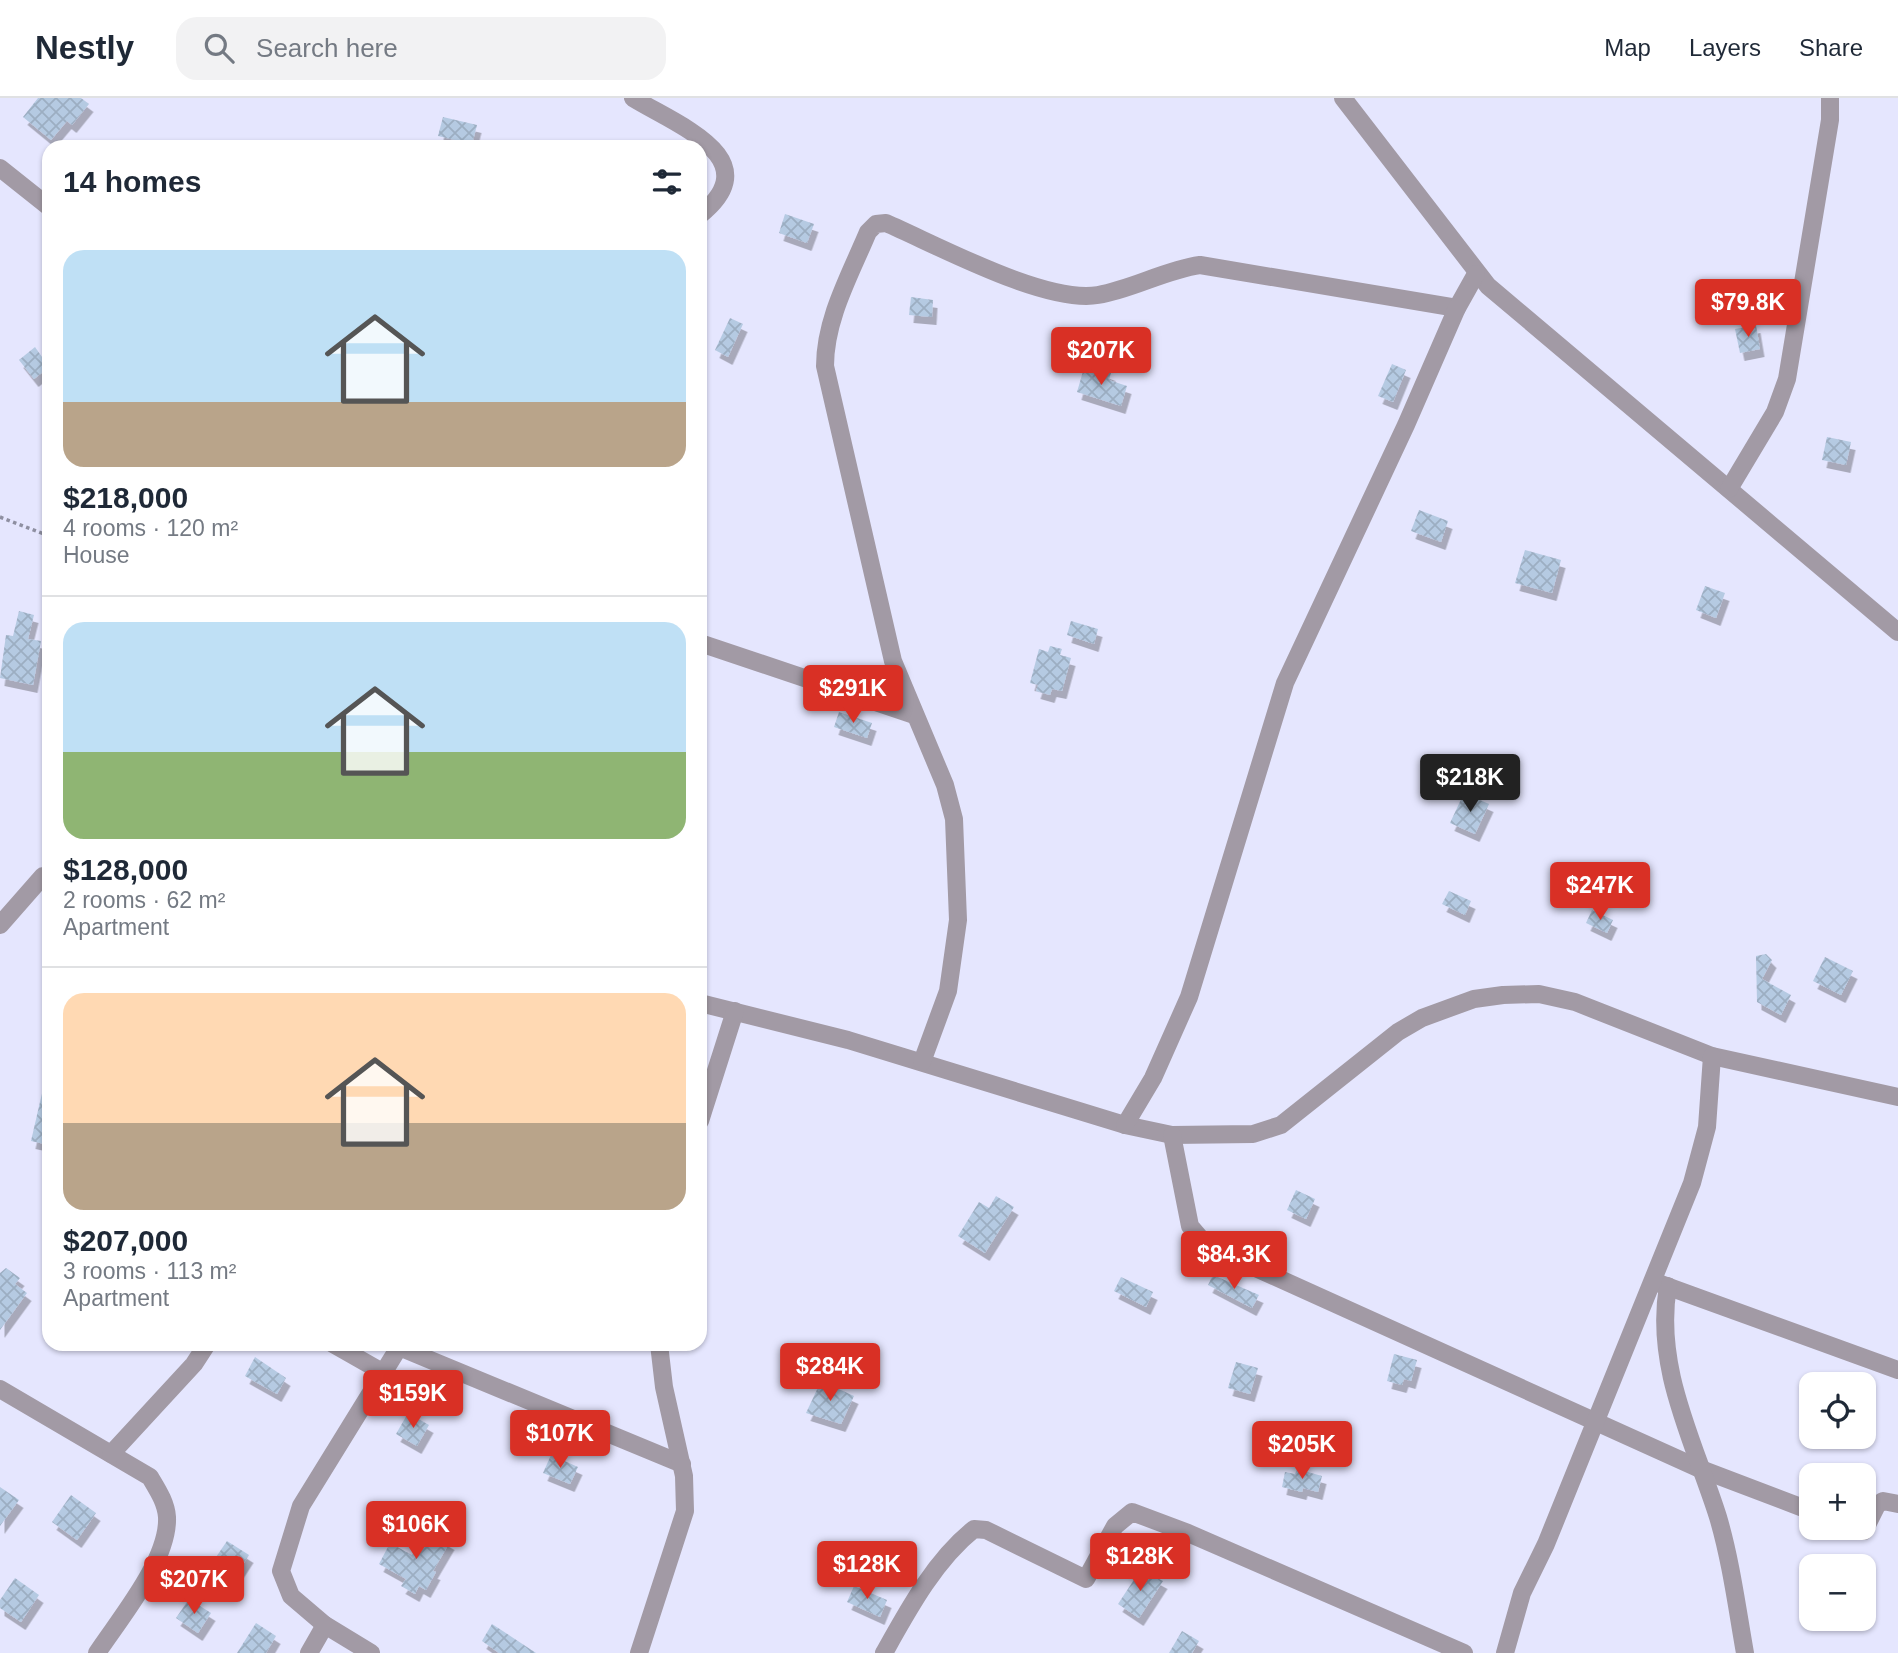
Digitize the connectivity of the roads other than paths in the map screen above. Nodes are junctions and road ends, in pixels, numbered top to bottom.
1 (633, 98) edge
2 (1343, 98) edge
3 (1830, 98) edge
4 (702, 140) edge
5 (707, 143) edge
6 (0, 168) edge
7 (42, 201) edge
8 (707, 209) edge
9 (1476, 274) junction
10 (1457, 308) junction
11 (1729, 489) junction
12 (1898, 632) edge
13 (707, 645) edge
14 (914, 715) junction
15 (42, 879) edge
16 (0, 925) edge
17 (707, 1005) edge
18 (735, 1011) junction
19 (1712, 1056) junction
20 (922, 1062) junction
21 (1898, 1097) edge
22 (707, 1099) edge
23 (1125, 1125) junction
24 (1172, 1135) junction
25 (1650, 1280) junction
26 (1668, 1286) junction
27 (202, 1351) edge
28 (345, 1351) edge
29 (397, 1351) edge
30 (414, 1351) edge
31 (660, 1351) edge
32 (1898, 1370) edge
33 (384, 1373) junction
34 (0, 1389) edge
35 (1596, 1420) junction
36 (111, 1454) junction
37 (682, 1464) junction
38 (1698, 1468) junction
39 (1898, 1504) edge
40 (1799, 1506) edge
41 (1876, 1507) edge
42 (325, 1625) junction
43 (97, 1653) edge
44 (309, 1653) edge
45 (371, 1653) edge
46 (639, 1653) edge
47 (884, 1653) edge
48 (1464, 1653) edge
49 (1505, 1653) edge
50 (1745, 1653) edge

1 - 4 street
2 - 9 street
3 - 11 street
5 - 8 street
6 - 7 street
9 - 10 street
9 - 11 street
10 - 14 street
10 - 23 street
11 - 12 street
13 - 14 street
14 - 20 street
15 - 16 street
17 - 18 street
18 - 20 street
18 - 22 street
19 - 21 street
19 - 24 street
19 - 25 street
20 - 23 street
23 - 24 street
24 - 35 street
25 - 26 street
25 - 35 street
26 - 32 street
26 - 38 street
27 - 36 street
28 - 33 street
29 - 33 street
30 - 37 street
31 - 37 street
33 - 42 street
34 - 36 street
35 - 38 street
35 - 49 street
36 - 43 street
37 - 46 street
38 - 40 street
38 - 50 street
39 - 41 street
42 - 44 street
42 - 45 street
47 - 48 street

